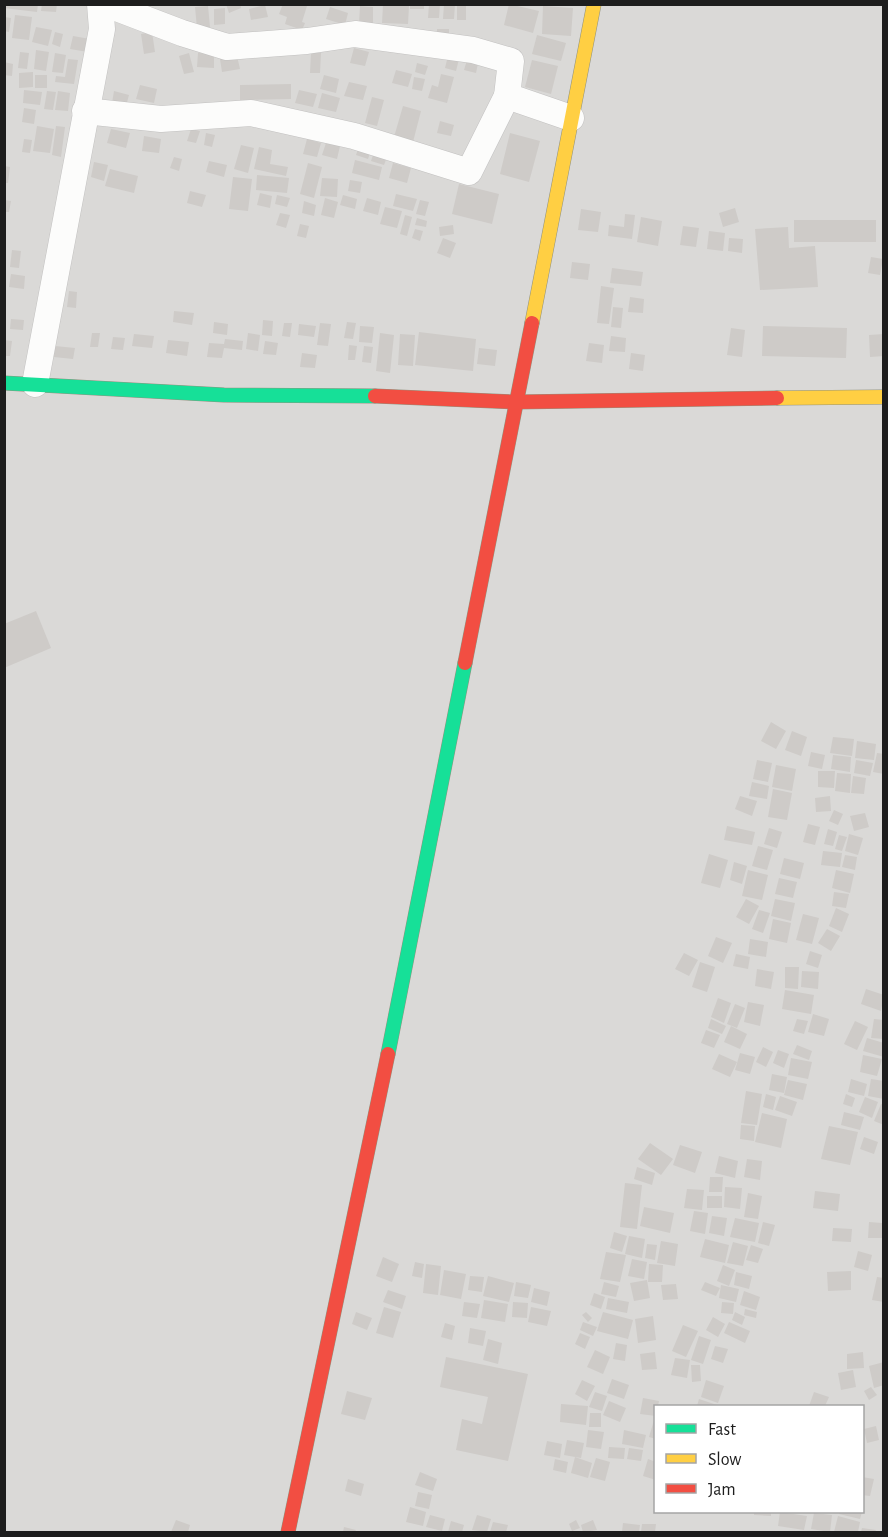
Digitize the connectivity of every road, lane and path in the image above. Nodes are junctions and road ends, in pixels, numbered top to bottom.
1 (100, 4) edge
2 (106, 4) edge
3 (594, 4) edge
4 (507, 96) junction
5 (85, 111) junction
6 (571, 118) junction
7 (4, 383) edge
8 (35, 384) junction
9 (884, 396) edge
10 (515, 402) junction
11 (288, 1533) edge

1 - 5 street
2 - 4 street
3 - 6 street
4 - 5 street
4 - 6 street
5 - 8 street
6 - 10 street
7 - 8 street
8 - 10 street
9 - 10 street
10 - 11 street

